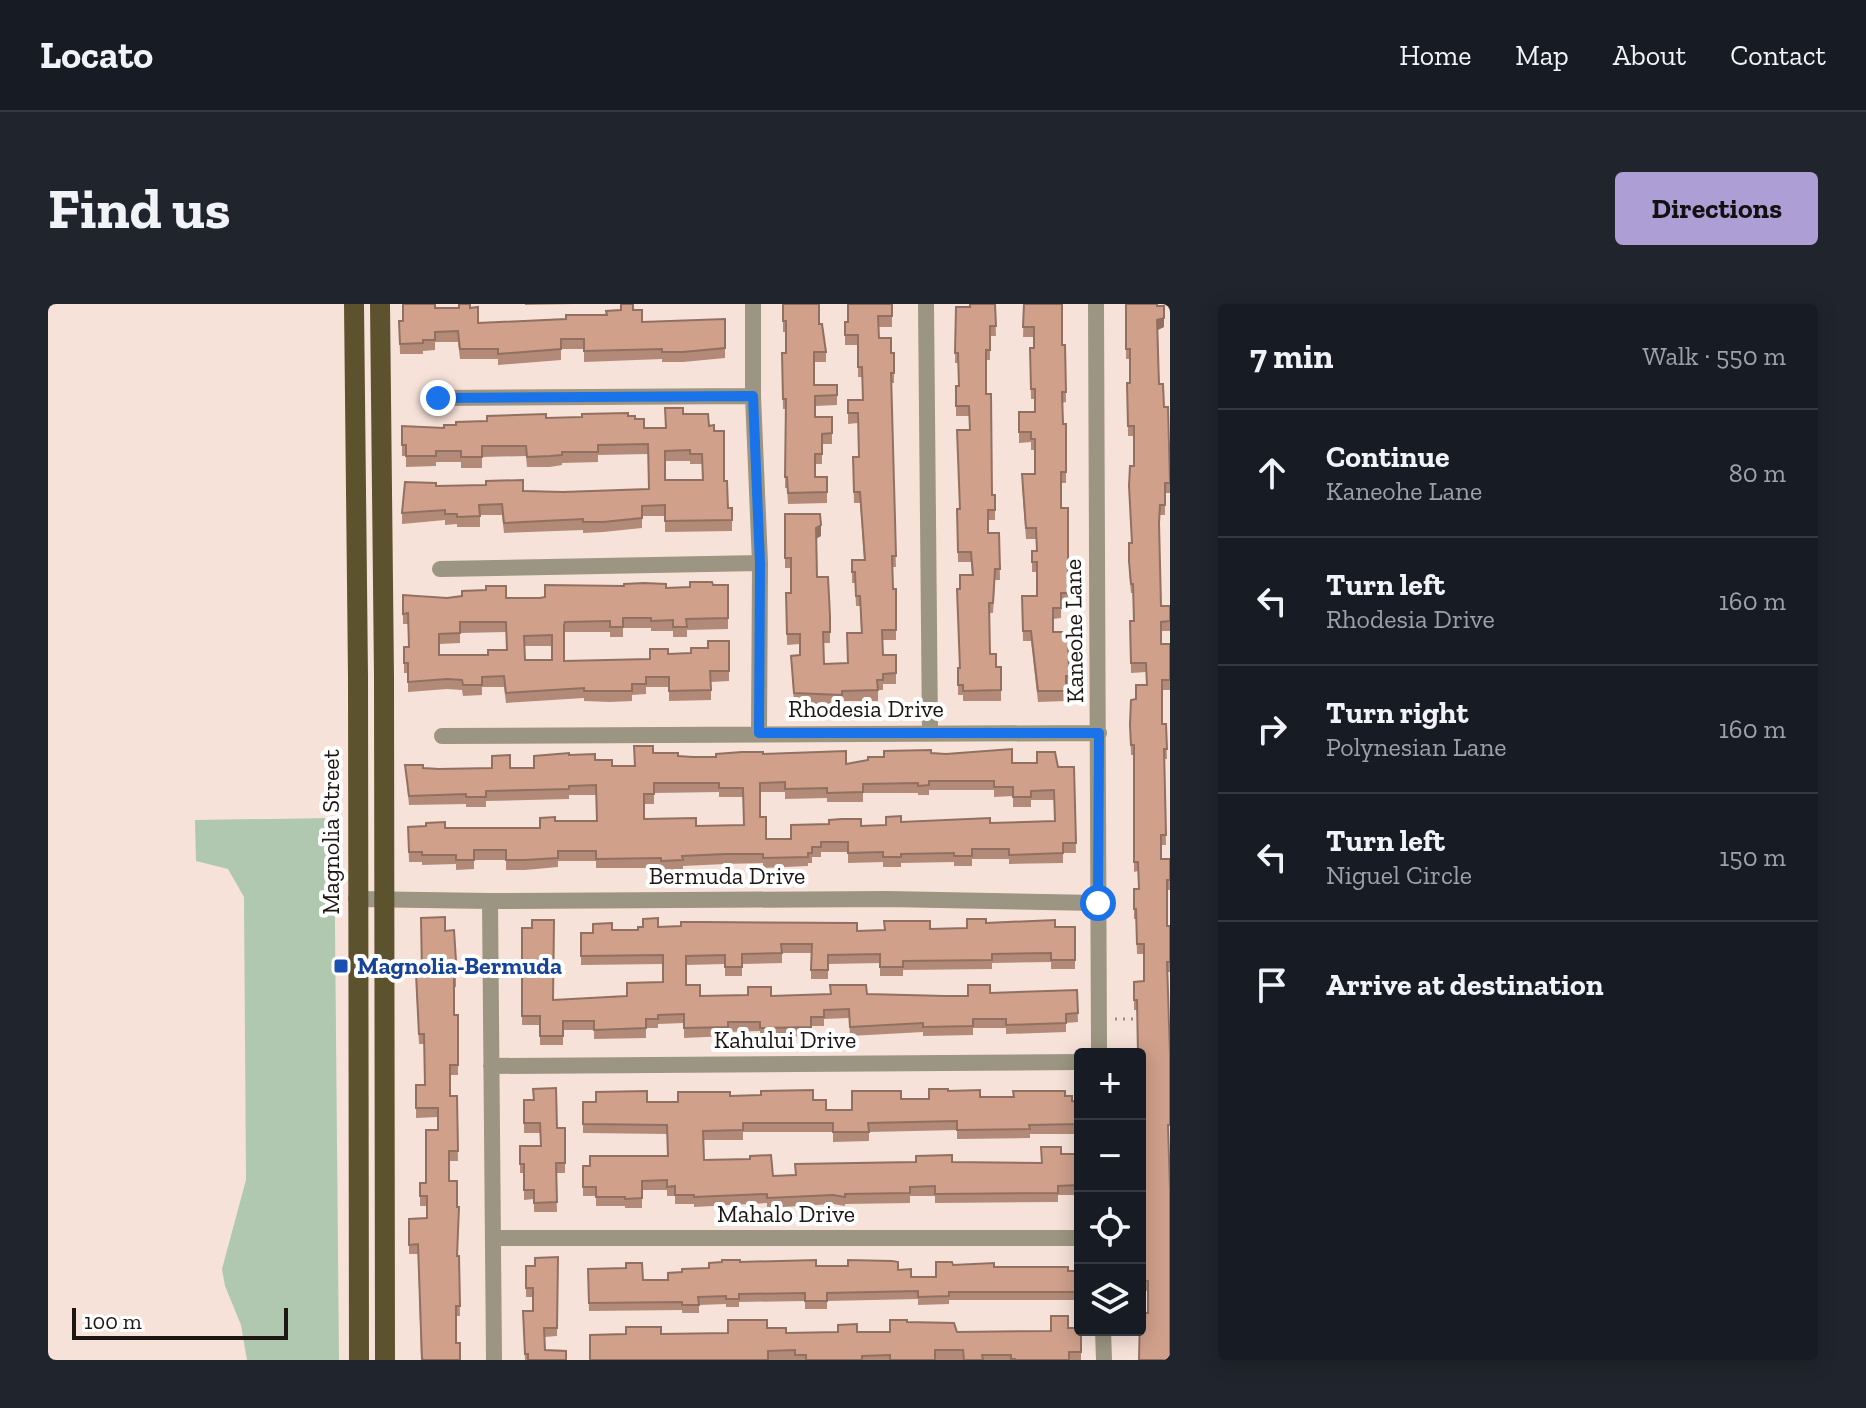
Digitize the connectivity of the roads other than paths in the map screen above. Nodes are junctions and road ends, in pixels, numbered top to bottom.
1 (354, 304) edge
2 (380, 304) edge
3 (753, 304) edge
4 (926, 304) edge
5 (1096, 304) edge
6 (753, 396) junction
7 (438, 398) dead end
8 (760, 563) junction
9 (440, 569) dead end
10 (759, 733) junction
11 (930, 733) junction
12 (1099, 733) junction
13 (442, 736) dead end
14 (356, 899) junction
15 (384, 899) junction
16 (490, 901) junction
17 (1098, 903) junction
18 (1099, 1048) edge
19 (1074, 1062) edge
20 (491, 1066) junction
21 (493, 1238) junction
22 (1074, 1238) edge
23 (1103, 1336) edge
24 (359, 1360) edge
25 (385, 1360) edge
26 (494, 1360) edge
27 (1104, 1360) edge

1 - 14 main road, Magnolia Street
2 - 15 main road
3 - 6 street
4 - 11 street
5 - 12 street, Kaneohe Lane
6 - 7 street
6 - 8 street
8 - 9 street
8 - 10 street
10 - 11 street, Rhodesia Drive
10 - 13 street, Rhodesia Drive
11 - 12 street, Rhodesia Drive
12 - 17 street, Kaneohe Lane
14 - 15 street, Bermuda Drive
14 - 24 main road, Magnolia Street
15 - 16 street, Bermuda Drive
15 - 25 main road
16 - 17 street, Bermuda Drive
16 - 20 street
17 - 18 street, Kaneohe Lane
19 - 20 street, Kahului Drive
20 - 21 street
21 - 22 street, Mahalo Drive
21 - 26 street
23 - 27 street

